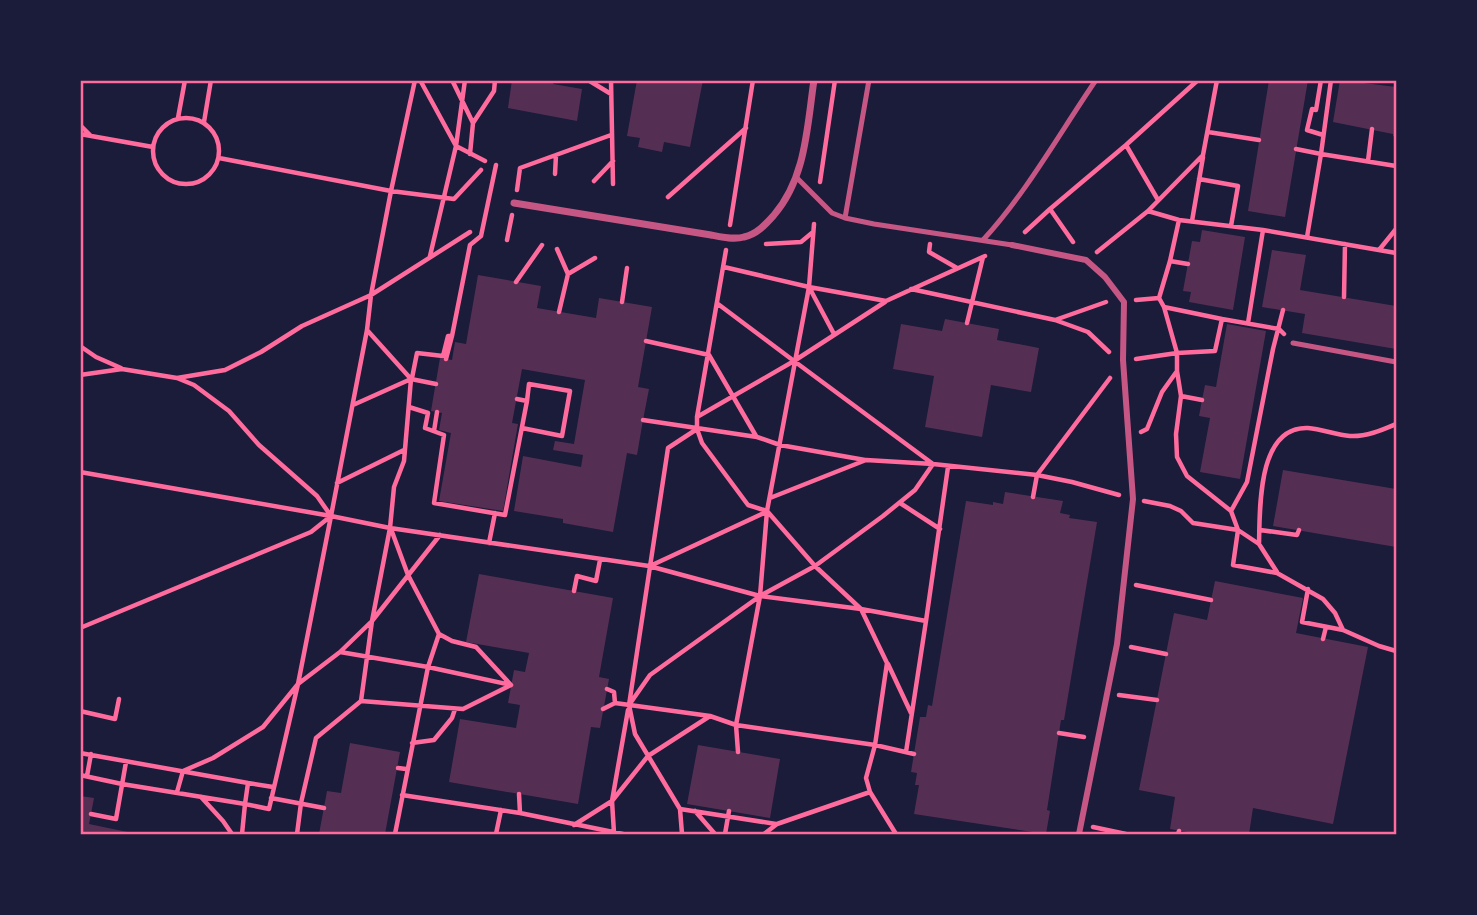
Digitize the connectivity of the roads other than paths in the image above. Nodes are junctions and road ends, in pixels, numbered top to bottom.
1 (814, 80) edge
2 (869, 80) edge
3 (1096, 80) edge
4 (797, 178) junction
5 (514, 204) dead end
6 (845, 218) junction
7 (983, 240) junction
8 (1012, 245) joint
9 (1293, 343) road end
10 (1396, 362) edge
11 (1079, 835) edge

1 - 4 street
2 - 6 lane
3 - 7 lane
4 - 5 street
4 - 6 lane
6 - 7 lane
7 - 8 lane
8 - 11 street
9 - 10 lane

